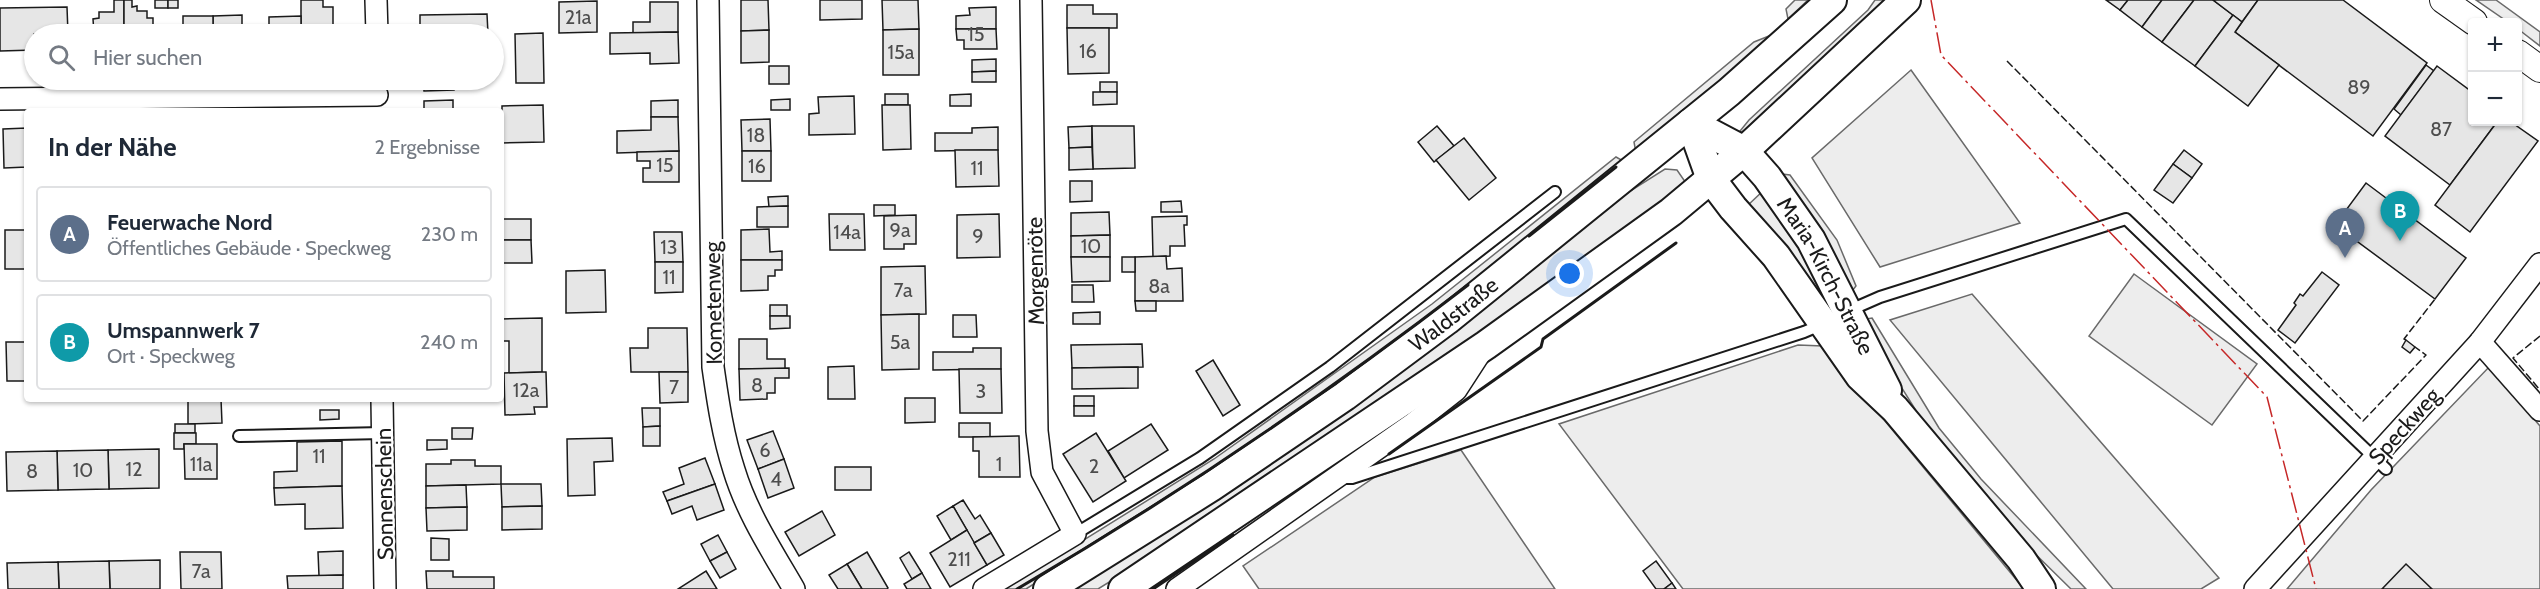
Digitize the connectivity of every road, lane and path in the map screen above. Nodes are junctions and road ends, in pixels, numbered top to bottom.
1 (376, 0) edge
2 (708, 0) edge
3 (1031, 0) edge
4 (1832, 0) edge
5 (1906, 0) edge
6 (2443, 0) edge
7 (2468, 18) edge
8 (377, 24) edge
9 (2522, 56) edge
10 (2540, 69) edge
11 (377, 95) edge
12 (0, 99) edge
13 (1691, 123) junction
14 (1744, 151) junction
15 (1711, 179) junction
16 (1555, 192) dead end
17 (2540, 264) edge
18 (1835, 317) junction
19 (1485, 345) junction
20 (2487, 349) junction
21 (382, 402) edge
22 (2540, 410) edge
23 (383, 433) junction
24 (239, 436) dead end
25 (2380, 463) junction
26 (1335, 478) junction
27 (1075, 534) junction
28 (2021, 559) junction
29 (2255, 587) edge
30 (385, 589) edge
31 (794, 589) edge
32 (984, 589) edge
33 (1048, 589) edge
34 (1123, 589) edge
35 (1177, 589) edge
36 (2041, 589) edge
37 (2056, 589) edge

1 - 8 street
2 - 31 street, Kometenweg
3 - 27 street, Morgenröte
4 - 13 main road, Waldstraße
5 - 14 main road, Waldstraße
6 - 7 street
9 - 10 street
11 - 12 street
13 - 14 main road
13 - 15 main road, Maria-Kirch-Straße
13 - 33 main road, Waldstraße
14 - 15 main road, Waldstraße
14 - 18 main road, Maria-Kirch-Straße
15 - 18 main road, Maria-Kirch-Straße
15 - 19 main road, Waldstraße
16 - 27 lane, Waldstraße
17 - 20 street, Speckweg
18 - 25 lane
18 - 26 lane
18 - 28 main road, Maria-Kirch-Straße
19 - 26 street, Waldstraße
19 - 34 main road, Waldstraße
20 - 22 street
20 - 25 street, Speckweg
21 - 23 street, Sonnenschein
23 - 24 lane
23 - 30 street, Sonnenschein
25 - 29 street, Speckweg
26 - 35 street, Waldstraße
27 - 32 street, Waldstraße
28 - 36 main road, Maria-Kirch-Straße
28 - 37 main road, Maria-Kirch-Straße

